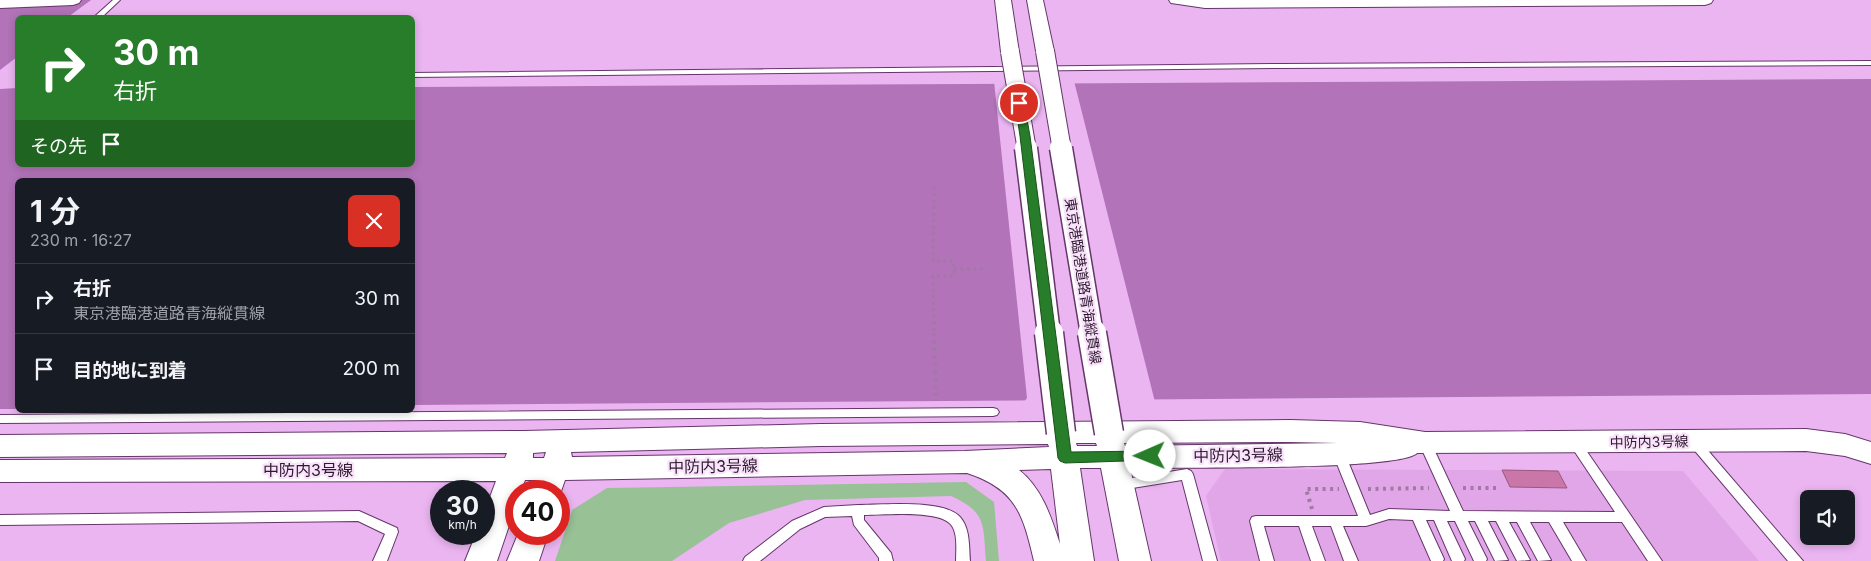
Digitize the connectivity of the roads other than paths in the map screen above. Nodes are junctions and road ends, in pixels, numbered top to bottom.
1 (73, 0) edge
2 (117, 0) edge
3 (1003, 0) edge
4 (1035, 0) edge
5 (1177, 0) edge
6 (1705, 0) edge
7 (0, 3) edge
8 (100, 15) edge
9 (1871, 63) edge
10 (415, 75) edge
11 (993, 412) dead end
12 (0, 419) edge
13 (1694, 441) junction
14 (564, 442) junction
15 (1575, 443) junction
16 (1426, 444) junction
17 (1063, 445) junction
18 (1111, 445) junction
19 (1871, 453) edge
20 (1339, 454) junction
21 (519, 456) junction
22 (6, 462) edge
23 (965, 462) junction
24 (551, 480) edge
25 (1119, 485) junction
26 (858, 510) junction
27 (1417, 515) junction
28 (1438, 515) junction
29 (1459, 516) junction
30 (1479, 516) junction
31 (1625, 516) junction
32 (1500, 517) junction
33 (1521, 517) junction
34 (1553, 518) junction
35 (0, 520) edge
36 (1304, 521) junction
37 (1335, 521) junction
38 (1366, 521) junction
39 (529, 545) edge
40 (1048, 559) edge
41 (1437, 559) dead end
42 (1458, 559) dead end
43 (1480, 559) dead end
44 (1501, 560) dead end
45 (1523, 560) edge
46 (1544, 560) dead end
47 (380, 561) edge
48 (481, 561) edge
49 (523, 561) edge
50 (750, 561) edge
51 (886, 561) edge
52 (963, 561) edge
53 (1078, 561) edge
54 (1135, 561) edge
55 (1210, 561) edge
56 (1267, 561) edge
57 (1318, 561) edge
58 (1351, 561) edge
59 (1579, 561) edge
60 (1655, 561) edge
61 (1796, 561) edge

1 - 7 street
2 - 8 lane
3 - 17 street, bridge
4 - 18 street, 東京港臨港道路青海縦貫線, bridge
5 - 6 street
9 - 10 lane
11 - 12 lane
13 - 15 street, 中防内3号線
13 - 19 street, 中防内3号線
13 - 61 lane
14 - 17 street, 中防内3号線
14 - 21 street, 中防内3号線
14 - 24 street
15 - 16 street, 中防内3号線
15 - 31 lane
16 - 18 street, 中防内3号線
16 - 20 street, 中防内3号線
16 - 29 lane
17 - 18 street, 中防内3号線
17 - 23 street, 中防内3号線
17 - 53 street
18 - 20 street, 中防内3号線
18 - 25 street, 東京港臨港道路青海縦貫線
20 - 38 lane
21 - 22 street, 中防内3号線
21 - 24 street, 中防内3号線
21 - 48 street
23 - 24 street, 中防内3号線
23 - 40 street
25 - 54 street, 東京港臨港道路青海縦貫線
25 - 55 lane
26 - 50 lane
26 - 51 lane
26 - 52 lane
27 - 28 lane
27 - 38 lane
27 - 41 lane
28 - 29 lane
28 - 42 lane
29 - 30 lane
29 - 43 lane
30 - 32 lane
30 - 44 lane
31 - 34 lane
31 - 60 lane
32 - 33 lane
32 - 45 lane
33 - 34 lane
33 - 46 lane
34 - 59 lane
35 - 47 lane
36 - 37 lane
36 - 56 lane
36 - 57 lane
37 - 38 lane
37 - 58 lane
39 - 49 street

